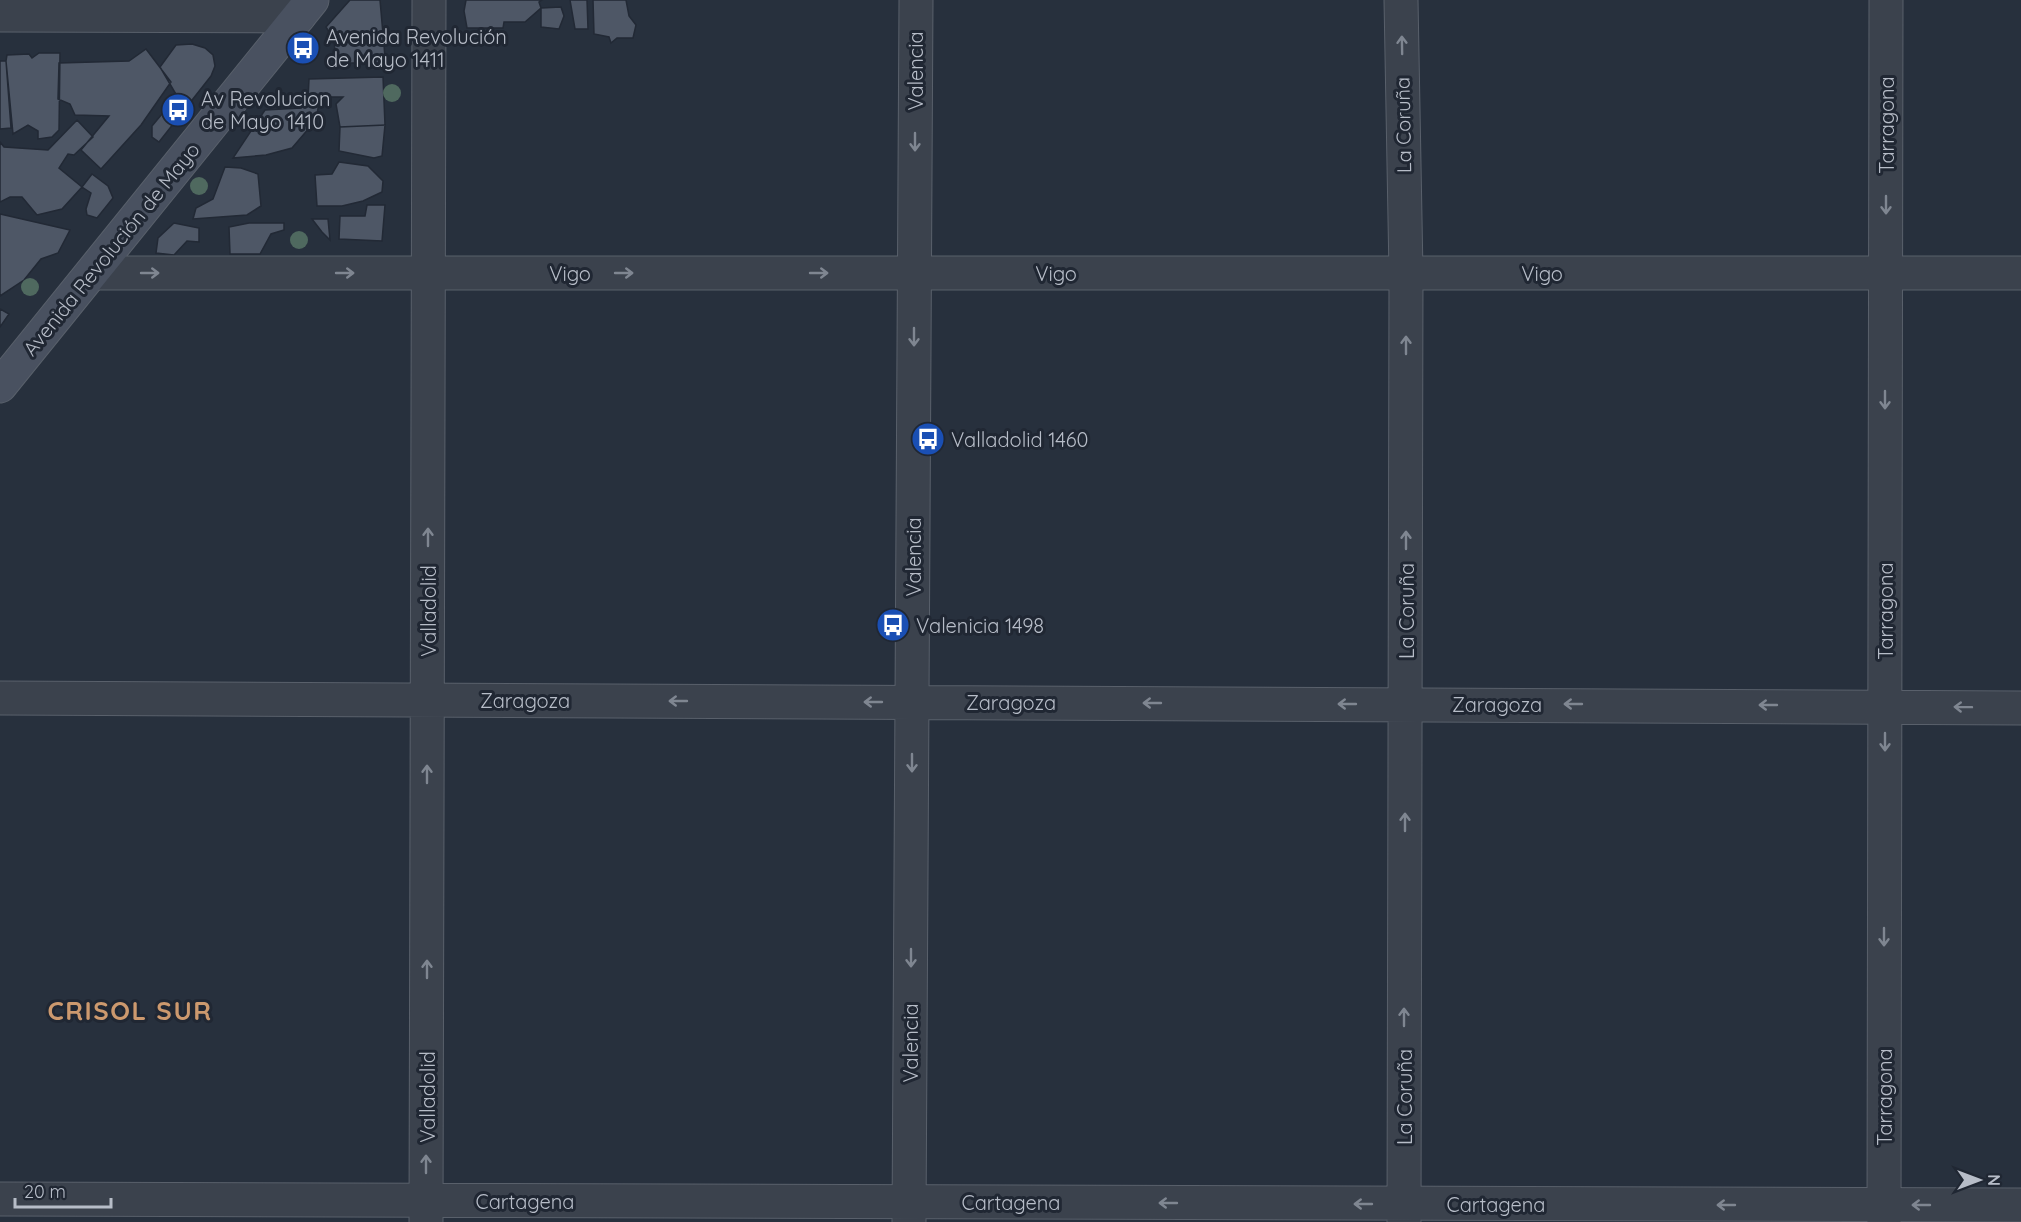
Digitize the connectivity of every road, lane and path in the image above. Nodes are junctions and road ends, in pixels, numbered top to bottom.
1 (429, 0) edge
2 (916, 0) edge
3 (1401, 0) edge
4 (1887, 0) edge
5 (306, 8) edge
6 (0, 15) edge
7 (92, 273) junction
8 (428, 273) junction
9 (914, 273) junction
10 (1406, 273) junction
11 (1886, 273) junction
12 (2021, 273) edge
13 (0, 386) edge
14 (0, 698) edge
15 (427, 700) junction
16 (912, 702) junction
17 (1405, 704) junction
18 (1885, 706) junction
19 (2021, 708) edge
20 (0, 1199) edge
21 (2021, 1205) edge
22 (426, 1211) edge
23 (909, 1212) edge
24 (1404, 1213) edge
25 (1884, 1214) edge

1 - 8 street, Valladolid
2 -> 9 street, Valencia
10 -> 3 street, La Coruña
4 -> 11 street, Tarragona
5 - 6 street
5 - 7 main road, Avenida Revolución de Mayo
7 -> 8 street, Vigo
7 - 13 main road, Avenida Revolución de Mayo
8 -> 9 street, Vigo
15 -> 8 street, Valladolid
9 - 10 street, Vigo
9 -> 16 street, Valencia
10 - 11 street, Vigo
17 -> 10 street, La Coruña
11 - 12 street, Vigo
11 -> 18 street, Tarragona
14 - 15 street, Zaragoza
16 -> 15 street, Zaragoza
22 -> 15 street, Valladolid
17 -> 16 street, Zaragoza
16 -> 23 street, Valencia
18 -> 17 street, Zaragoza
24 -> 17 street, La Coruña
19 -> 18 street, Zaragoza
18 -> 25 street, Tarragona
20 - 22 street, Cartagena
21 -> 25 street, Cartagena
22 - 23 street, Cartagena
24 -> 23 street, Cartagena
25 -> 24 street, Cartagena

